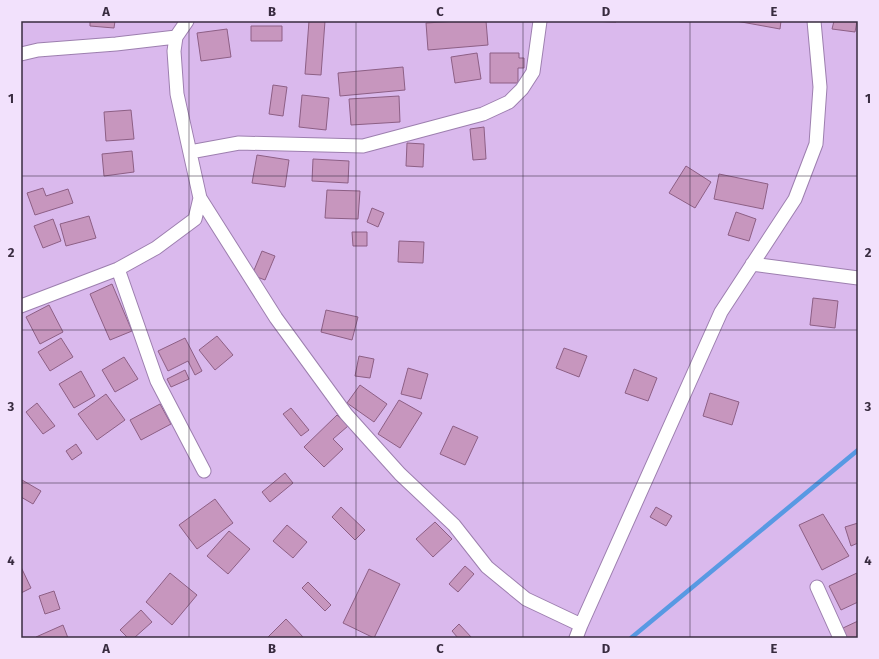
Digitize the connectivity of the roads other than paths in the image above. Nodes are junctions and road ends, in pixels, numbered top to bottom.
1 (187, 21) edge
2 (540, 21) edge
3 (814, 21) edge
4 (176, 36) junction
5 (21, 54) edge
6 (190, 152) junction
7 (200, 198) junction
8 (752, 264) junction
9 (118, 269) junction
10 (858, 278) edge
11 (21, 306) edge
12 (204, 471) dead end
13 (817, 587) dead end
14 (580, 625) junction
15 (576, 638) edge
16 (840, 638) edge

1 - 4 street
2 - 6 street
3 - 8 street
4 - 5 street
4 - 6 street
6 - 7 street
7 - 9 street
7 - 14 street
8 - 10 street
8 - 14 street
9 - 11 street
9 - 12 street
13 - 16 street
14 - 15 street

